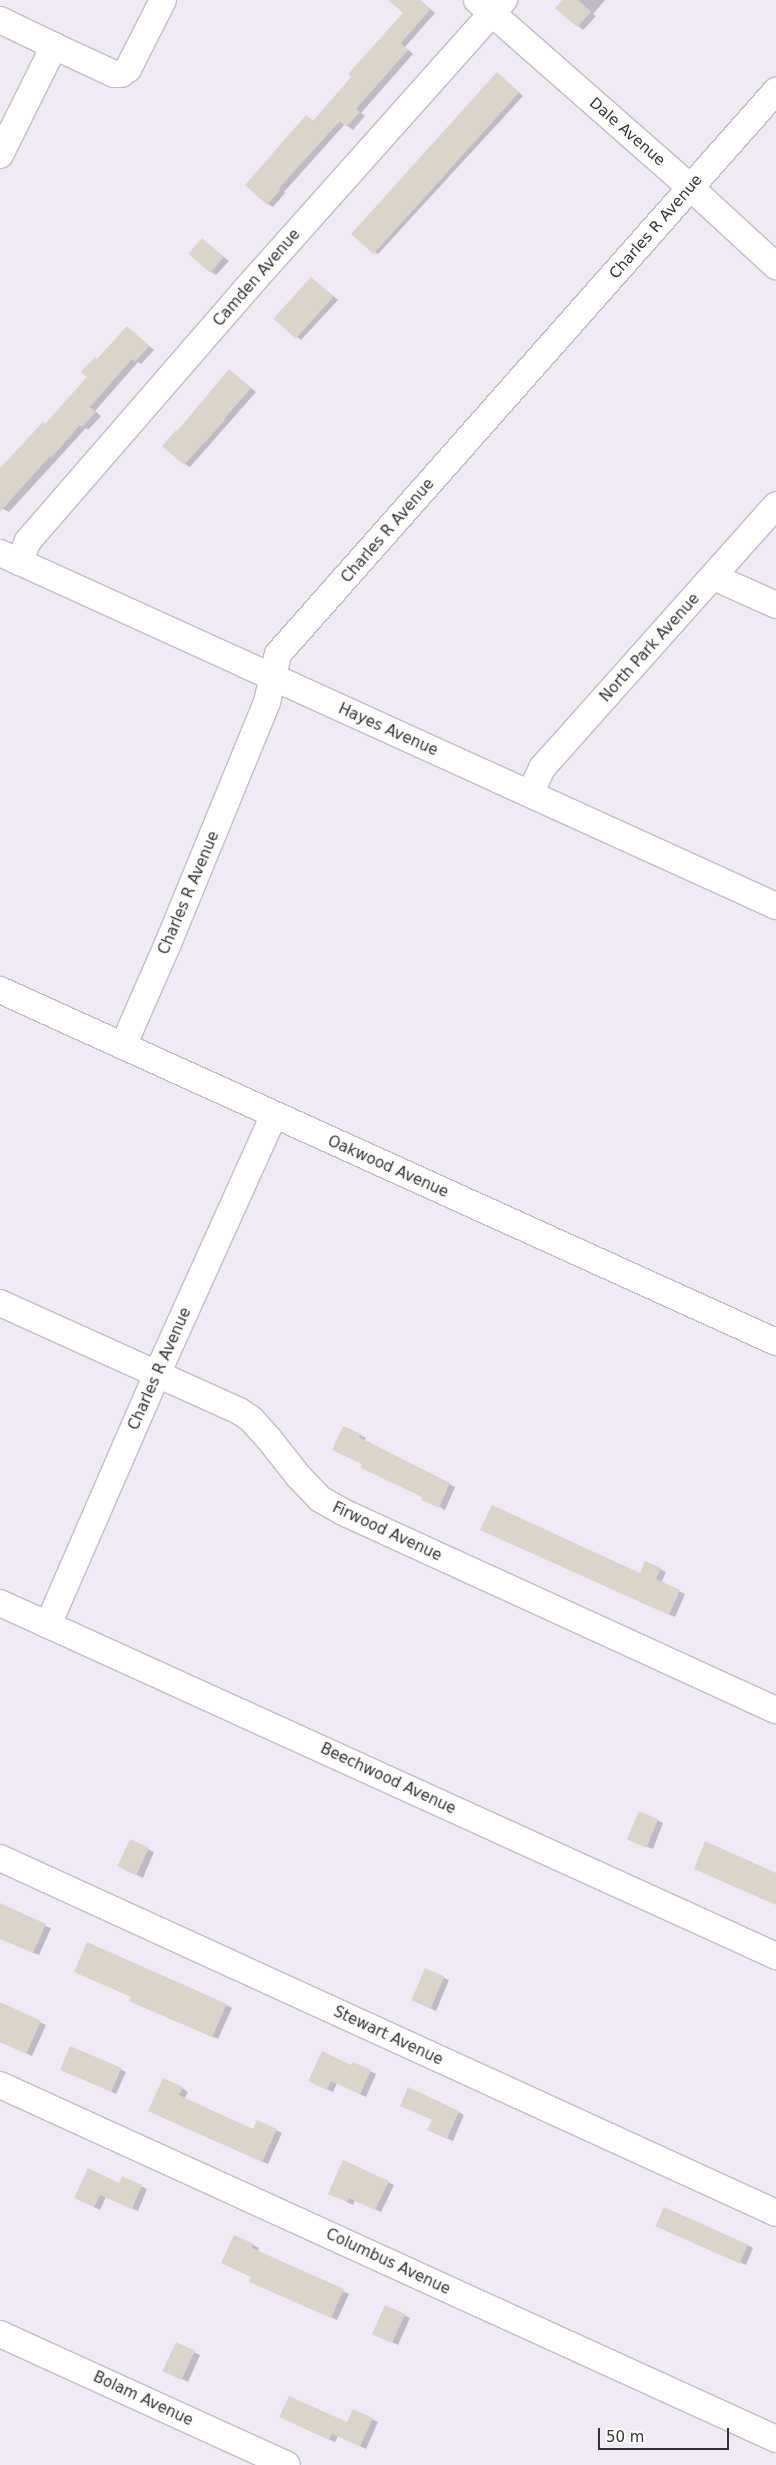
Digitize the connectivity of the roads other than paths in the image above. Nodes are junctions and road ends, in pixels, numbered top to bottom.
1 (163, 0) edge
2 (491, 4) edge
3 (0, 20) edge
4 (54, 46) junction
5 (776, 90) edge
6 (0, 155) edge
7 (690, 188) junction
8 (776, 266) edge
9 (776, 505) edge
10 (9, 558) edge
11 (714, 577) junction
12 (776, 604) edge
13 (272, 677) junction
14 (530, 794) junction
15 (776, 906) edge
16 (0, 990) edge
17 (123, 1046) junction
18 (274, 1115) junction
19 (0, 1303) edge
20 (776, 1342) edge
21 (157, 1374) junction
22 (0, 1603) edge
23 (48, 1625) junction
24 (776, 1710) edge
25 (0, 1858) edge
26 (776, 1956) edge
27 (0, 2084) edge
28 (776, 2213) edge
29 (0, 2334) edge
30 (776, 2439) edge
31 (287, 2465) edge

1 - 4 street
2 - 7 street, Dale Avenue
2 - 10 street, Camden Avenue
3 - 4 street
4 - 6 street
5 - 7 street, Charles R Avenue
7 - 8 street, Dale Avenue
7 - 13 street, Charles R Avenue
9 - 11 street, North Park Avenue
10 - 13 street, Hayes Avenue
11 - 12 street
11 - 14 street, North Park Avenue
13 - 14 street, Hayes Avenue
13 - 17 street, Charles R Avenue
14 - 15 street, Hayes Avenue
16 - 17 street, Oakwood Avenue
17 - 18 street, Oakwood Avenue
18 - 20 street, Oakwood Avenue
18 - 21 street, Charles R Avenue
19 - 21 street, Firwood Avenue
21 - 23 street, Charles R Avenue
21 - 24 street, Firwood Avenue
22 - 23 street, Beechwood Avenue
23 - 26 street, Beechwood Avenue
25 - 28 street, Stewart Avenue
27 - 30 street, Columbus Avenue
29 - 31 street, Bolam Avenue

